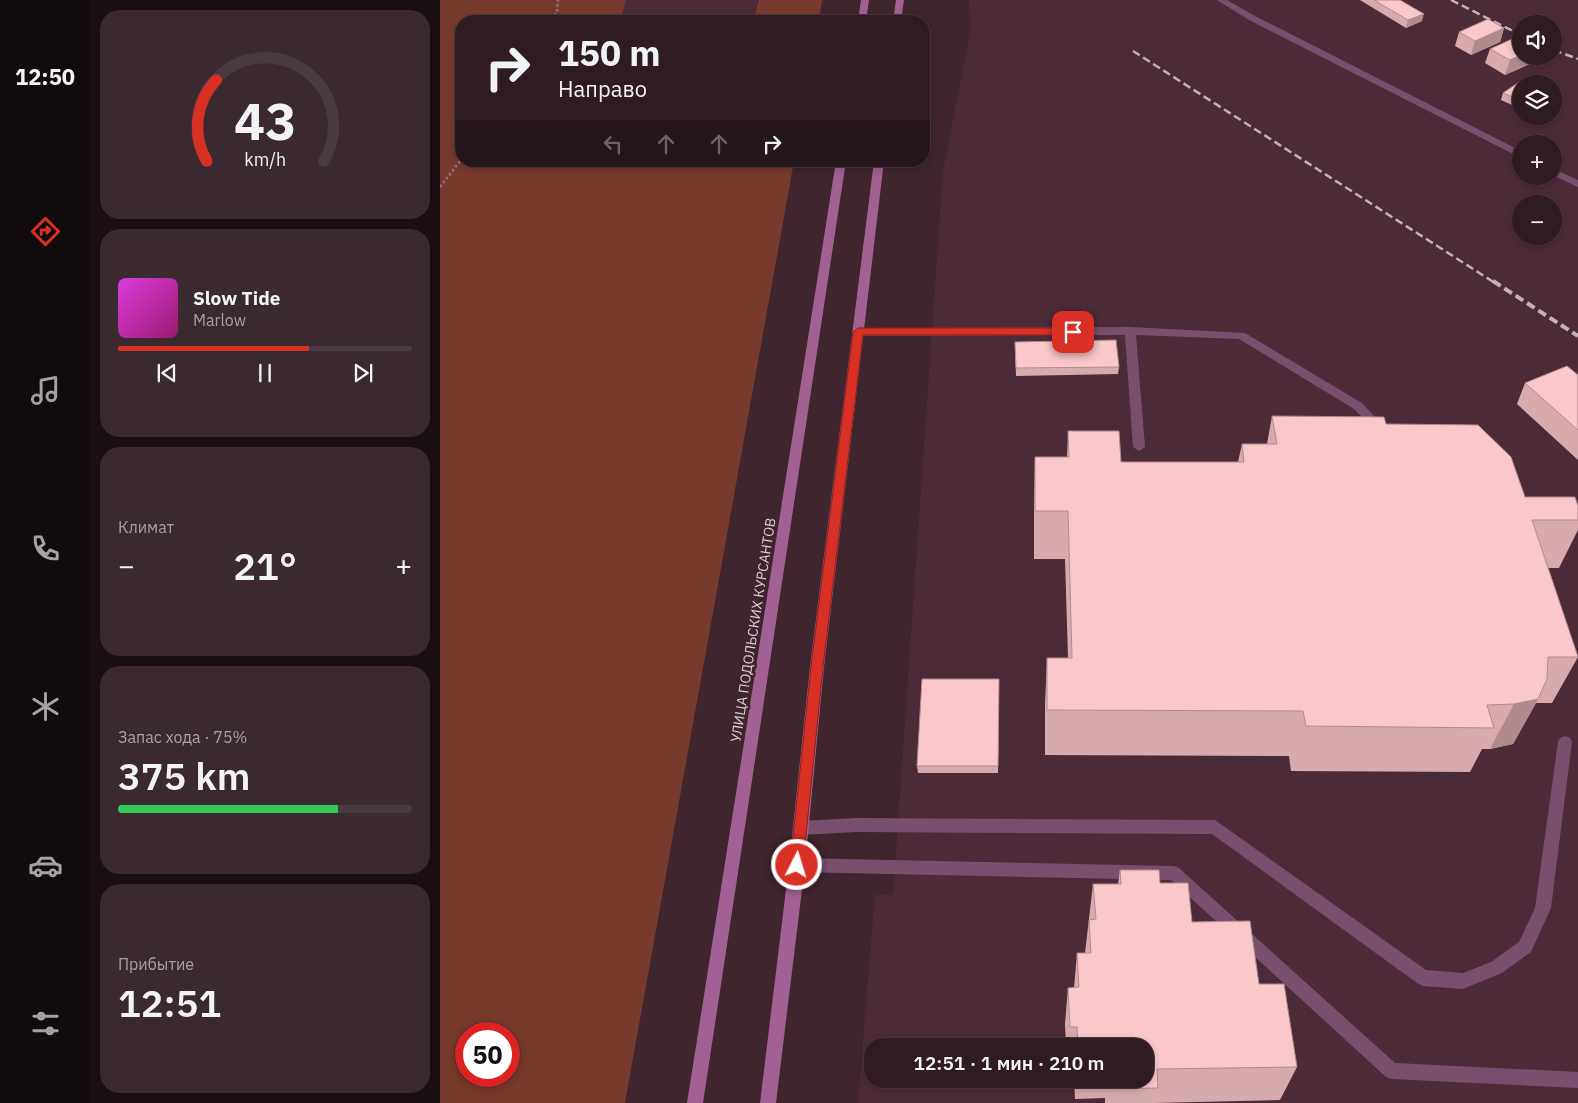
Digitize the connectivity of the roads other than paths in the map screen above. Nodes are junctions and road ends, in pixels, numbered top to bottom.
1 (865, 0) edge
2 (900, 0) edge
3 (1221, 0) edge
4 (863, 15) edge
5 (898, 15) edge
6 (1512, 150) edge
7 (840, 167) edge
8 (879, 167) edge
9 (1562, 176) edge
10 (1578, 184) edge
11 (858, 332) junction
12 (1130, 332) junction
13 (1386, 434) edge
14 (1139, 447) dead end
15 (1565, 742) dead end
16 (800, 828) junction
17 (797, 865) junction
18 (1578, 1080) edge
19 (695, 1103) edge
20 (768, 1103) edge

1 - 4 main road
2 - 5 main road
3 - 6 lane
7 - 19 main road, УЛИЦА ПОДОЛЬСКИХ КУРСАНТОВ
8 - 11 main road
9 - 10 lane
11 - 12 lane
11 - 16 main road
12 - 13 lane
12 - 14 lane
15 - 16 lane
16 - 17 main road
17 - 18 lane
17 - 20 main road

